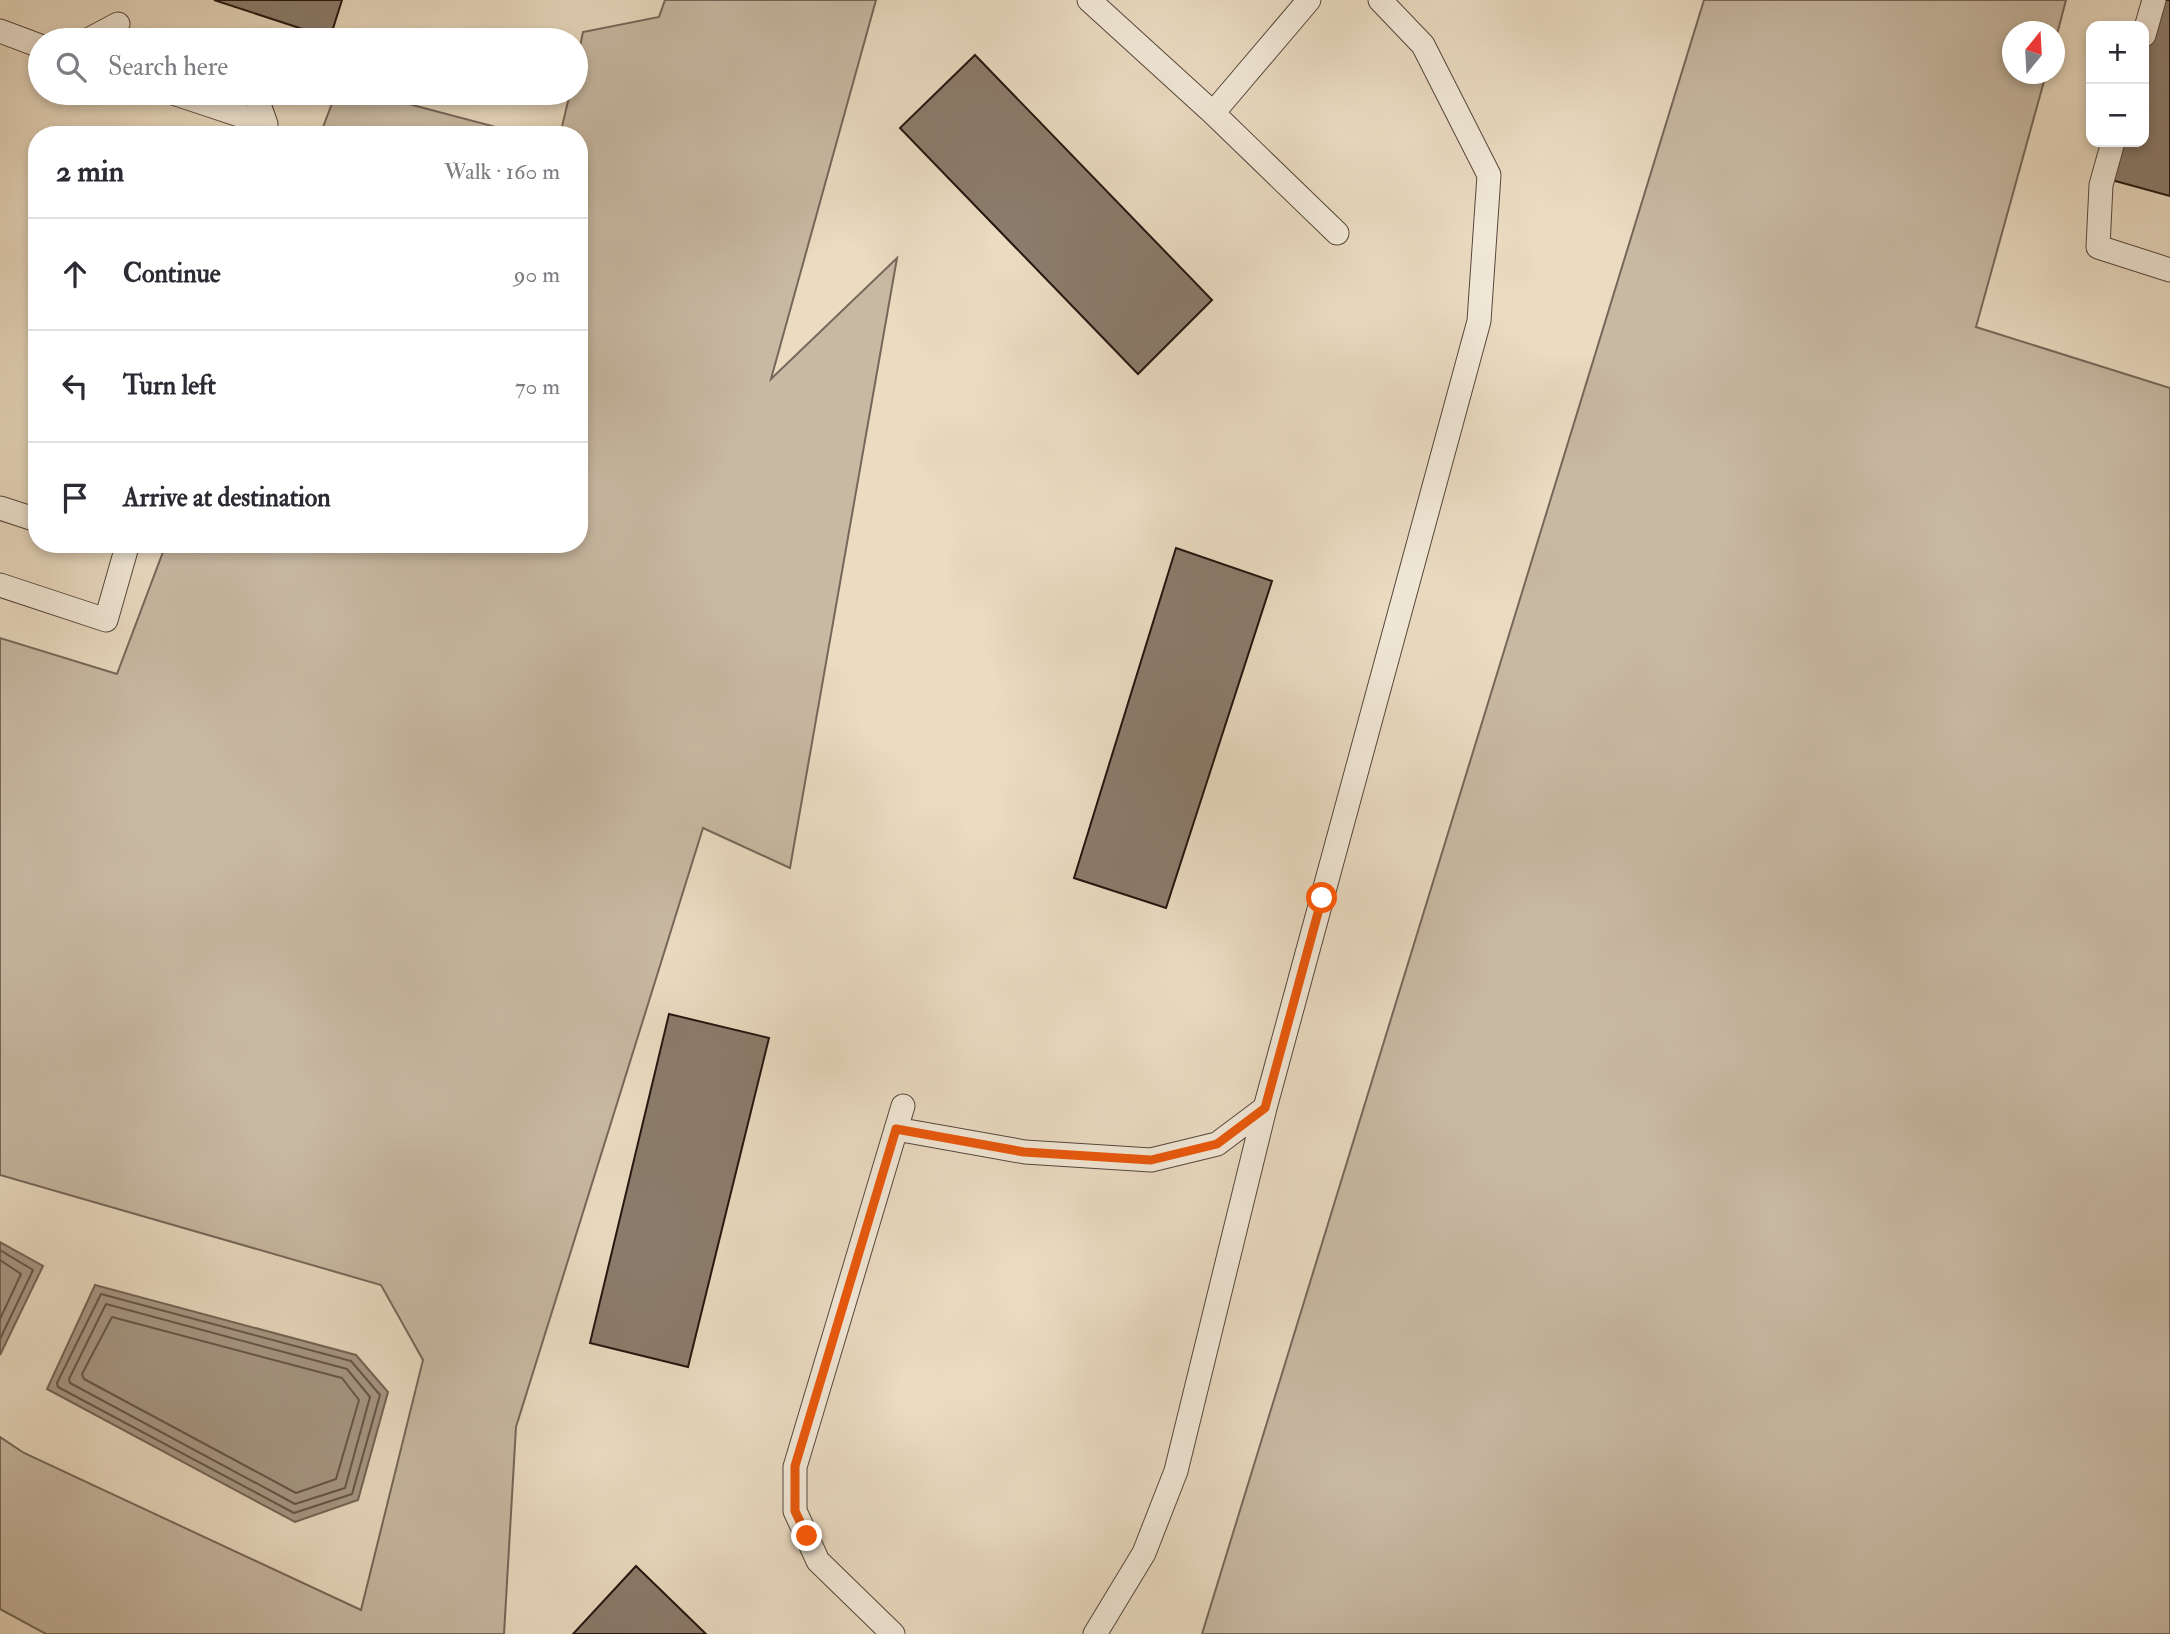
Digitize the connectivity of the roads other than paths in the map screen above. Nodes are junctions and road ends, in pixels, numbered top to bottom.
1 (1089, 0) edge
2 (1309, 0) edge
3 (1380, 0) edge
4 (2154, 0) edge
5 (2148, 21) edge
6 (118, 23) dead end
7 (109, 28) edge
8 (0, 32) edge
9 (28, 42) edge
10 (204, 105) edge
11 (258, 105) edge
12 (1213, 113) junction
13 (257, 126) edge
14 (264, 126) edge
15 (2112, 147) edge
16 (1337, 233) dead end
17 (2170, 270) edge
18 (0, 508) edge
19 (28, 517) edge
20 (120, 553) edge
21 (0, 585) edge
22 (903, 1105) dead end
23 (1265, 1108) junction
24 (896, 1129) junction
25 (893, 1634) edge
26 (1095, 1634) edge

1 - 12 lane
2 - 12 lane
3 - 23 lane
4 - 5 lane
6 - 7 lane
8 - 9 lane
10 - 13 lane
11 - 14 lane
12 - 16 lane
15 - 17 lane
18 - 19 lane
20 - 21 lane
22 - 24 lane
23 - 24 lane
23 - 26 lane
24 - 25 lane

